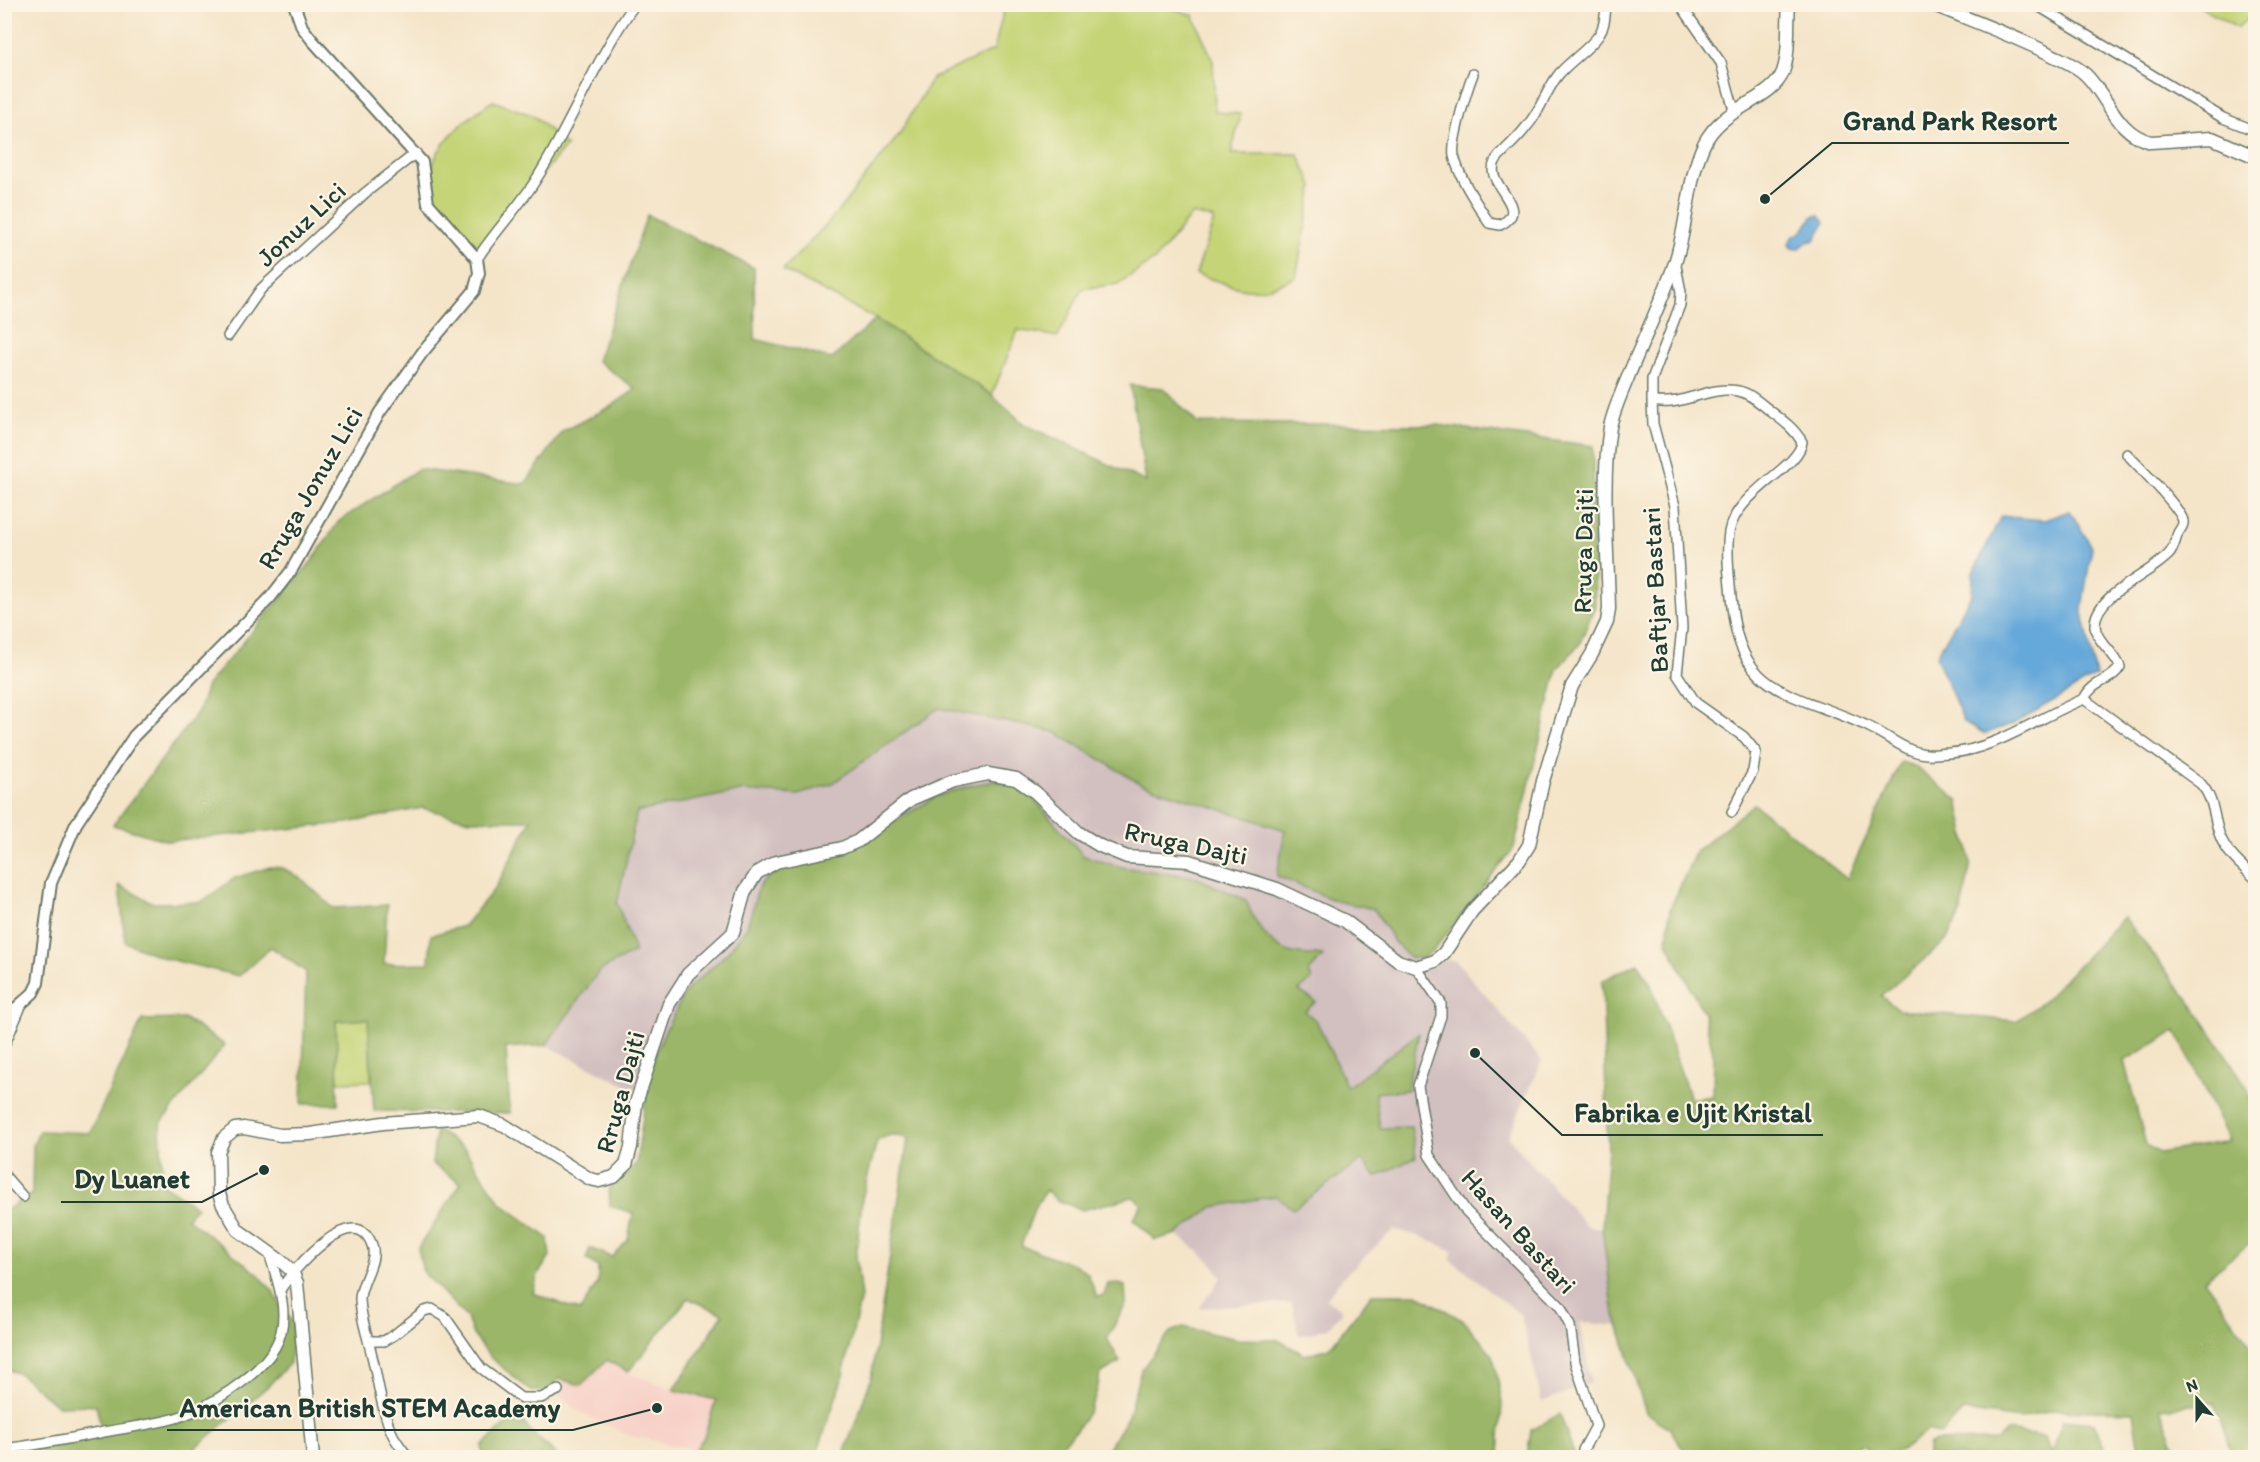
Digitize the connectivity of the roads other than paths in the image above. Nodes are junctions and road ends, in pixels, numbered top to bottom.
1 (294, 4) edge
2 (635, 4) edge
3 (1606, 4) edge
4 (1680, 4) edge
5 (1789, 4) edge
6 (1932, 4) edge
7 (2035, 4) edge
8 (1473, 74) dead end
9 (1734, 110) junction
10 (2256, 131) edge
11 (416, 153) junction
12 (2256, 157) edge
13 (477, 259) junction
14 (1675, 261) junction
15 (228, 336) dead end
16 (1652, 401) junction
17 (2127, 454) dead end
18 (2084, 699) junction
19 (1732, 812) dead end
20 (2256, 879) edge
21 (1416, 967) junction
22 (22, 1004) junction
23 (4, 1018) edge
24 (4, 1047) edge
25 (4, 1175) edge
26 (23, 1197) dead end
27 (269, 1253) junction
28 (292, 1271) junction
29 (280, 1290) junction
30 (369, 1341) junction
31 (558, 1390) dead end
32 (4, 1449) edge
33 (313, 1458) edge
34 (409, 1458) edge
35 (1584, 1458) edge

1 - 11 street
2 - 13 street
3 - 8 street
4 - 9 street
5 - 9 main road, Rruga Dajti
6 - 12 main road
7 - 10 street
9 - 14 main road, Rruga Dajti
11 - 13 street
11 - 15 street, Jonuz Lici
13 - 22 street, Rruga Jonuz Lici
14 - 16 street, Baftjar Bastari
14 - 21 main road, Rruga Dajti
16 - 18 street
16 - 19 street, Baftjar Bastari
17 - 18 street
18 - 20 street
21 - 27 main road, Rruga Dajti
21 - 35 street, Hasan Bastari
22 - 23 street, Rruga Jonuz Lici
22 - 24 street
25 - 26 street
27 - 28 main road, Rruga Dajti
27 - 29 street
28 - 29 street
28 - 30 street
28 - 33 main road
29 - 32 street
30 - 31 street
30 - 34 street

